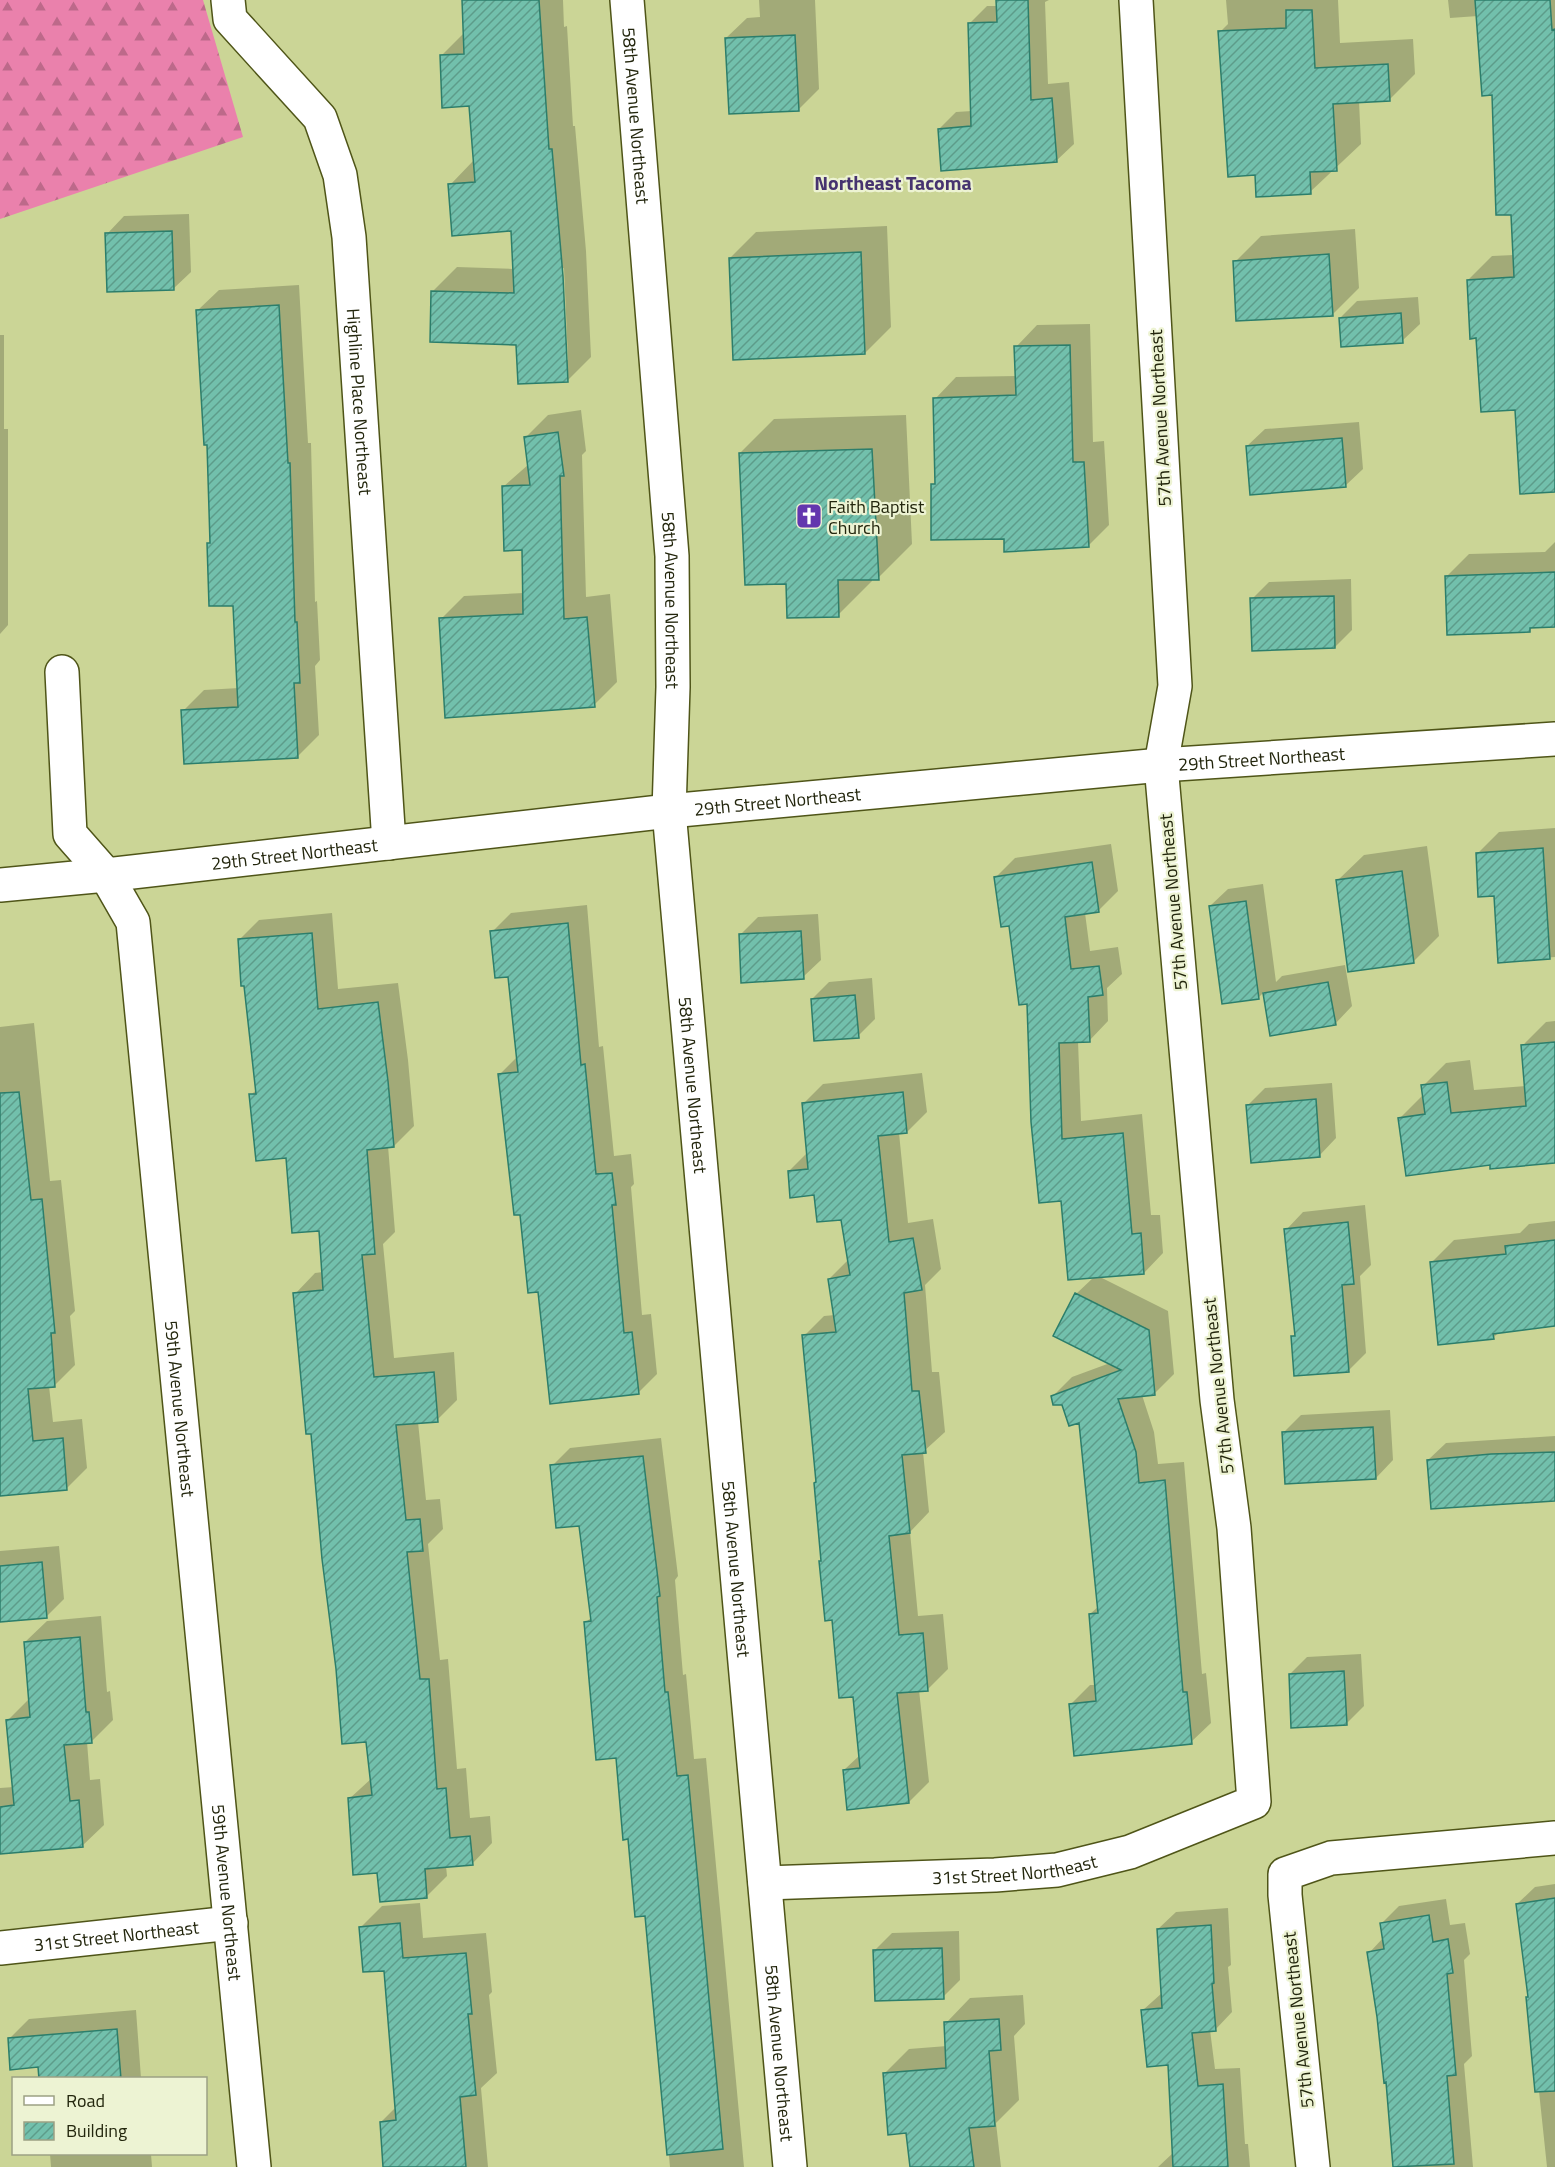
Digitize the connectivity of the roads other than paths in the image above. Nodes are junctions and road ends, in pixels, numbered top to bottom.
1 (228, 0) edge
2 (627, 0) edge
3 (1136, 0) edge
4 (62, 672) dead end
5 (1555, 740) edge
6 (1161, 765) junction
7 (669, 811) junction
8 (389, 843) junction
9 (106, 875) junction
10 (0, 885) edge
11 (1254, 1803) joint
12 (1555, 1838) edge
13 (765, 1882) junction
14 (231, 1923) junction
15 (0, 1948) edge
16 (254, 2167) edge
17 (790, 2167) edge
18 (1312, 2167) edge

1 - 8 street, Highline Place Northeast
2 - 7 street, 58th Avenue Northeast
3 - 6 street, 57th Avenue Northeast
4 - 9 street, 59th Avenue Northeast
5 - 6 street, 29th Street Northeast
6 - 7 street, 29th Street Northeast
6 - 11 street, 57th Avenue Northeast
7 - 8 street, 29th Street Northeast
7 - 13 street, 58th Avenue Northeast
8 - 9 street, 29th Street Northeast
9 - 10 street, 29th Street Northeast
9 - 14 street, 59th Avenue Northeast
11 - 13 street, 31st Street Northeast
12 - 18 street, 57th Avenue Northeast
13 - 17 street, 58th Avenue Northeast
14 - 15 street, 31st Street Northeast
14 - 16 street, 59th Avenue Northeast

